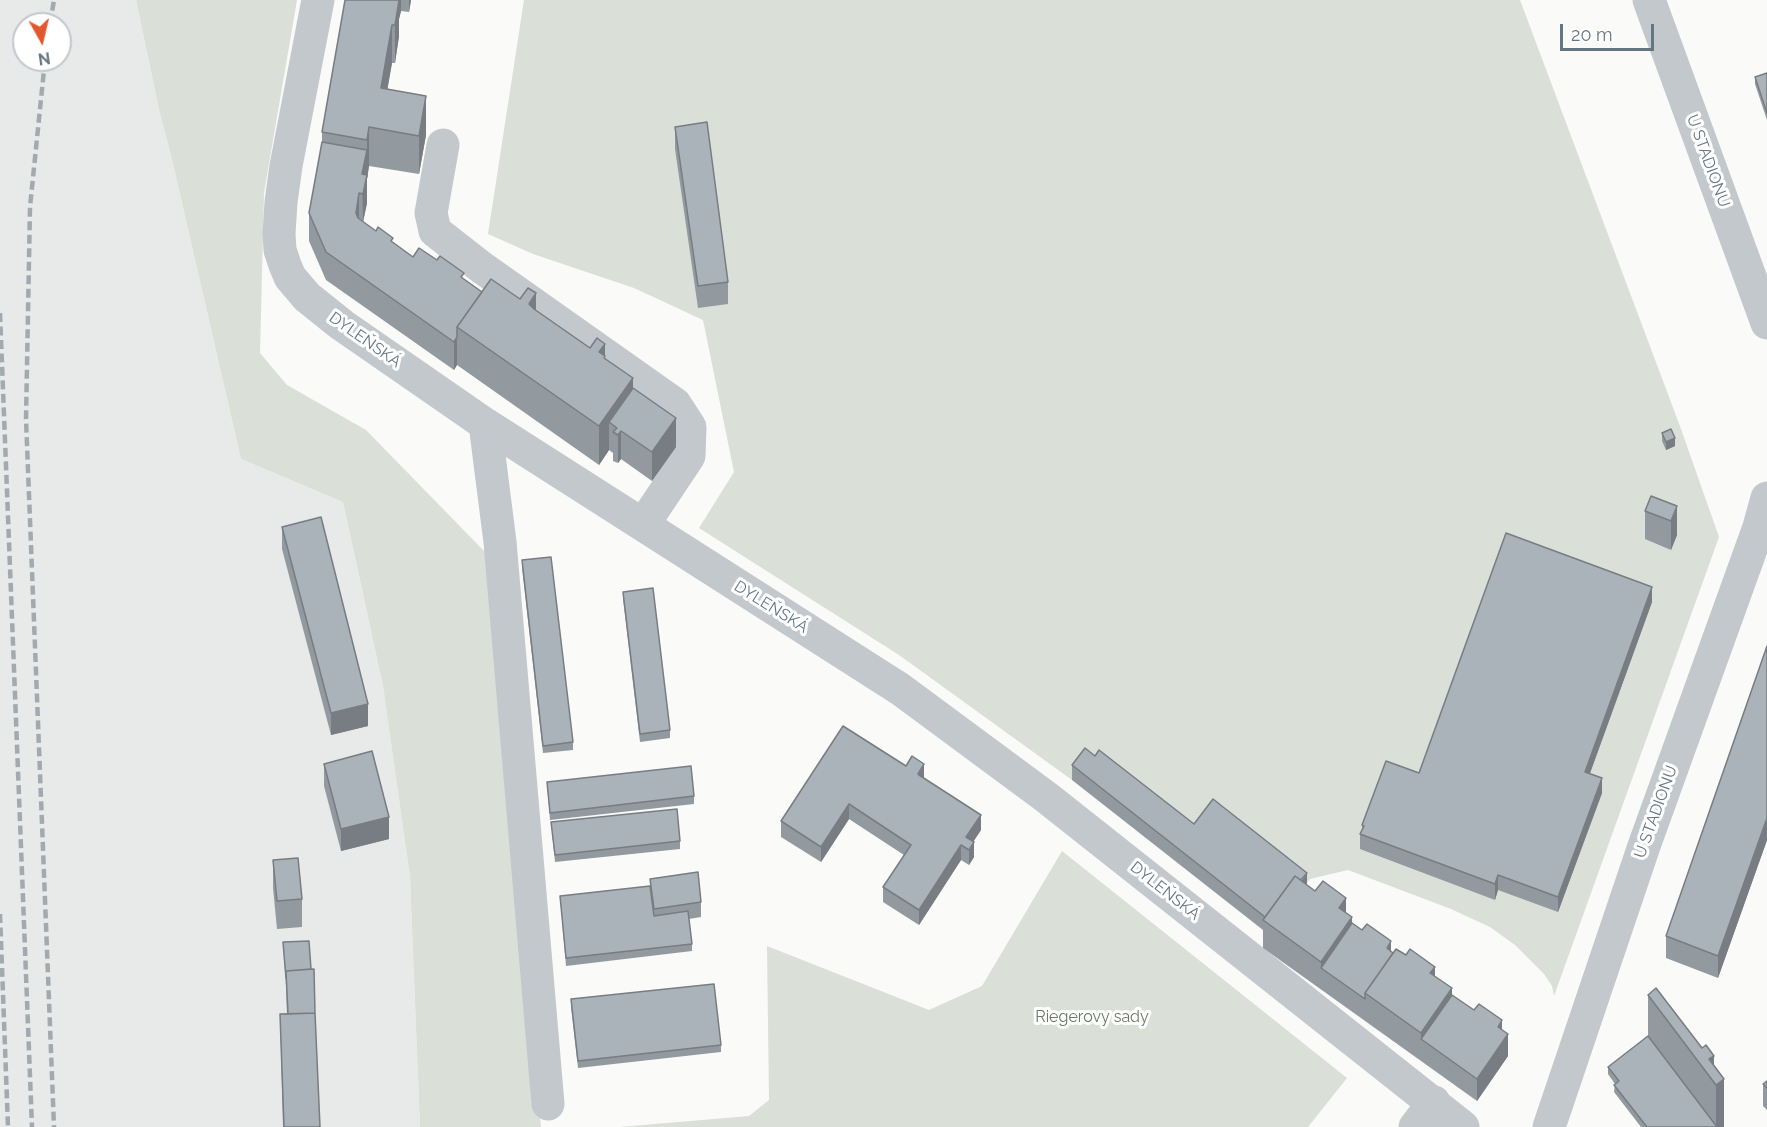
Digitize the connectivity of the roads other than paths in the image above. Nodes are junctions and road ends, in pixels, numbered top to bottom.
1 (318, 0) edge
2 (1649, 0) edge
3 (443, 145) dead end
4 (1767, 323) edge
5 (485, 424) junction
6 (1767, 498) edge
7 (643, 525) junction
8 (548, 1104) dead end
9 (1424, 1115) edge
10 (1464, 1127) edge
11 (1550, 1127) edge

1 - 5 street, DYLEŇSKÁ
2 - 4 street, U STADIONU
3 - 7 street
5 - 7 street, DYLEŇSKÁ
5 - 8 street
6 - 11 street, U STADIONU
7 - 9 street, DYLEŇSKÁ
9 - 10 street, DYLEŇSKÁ

